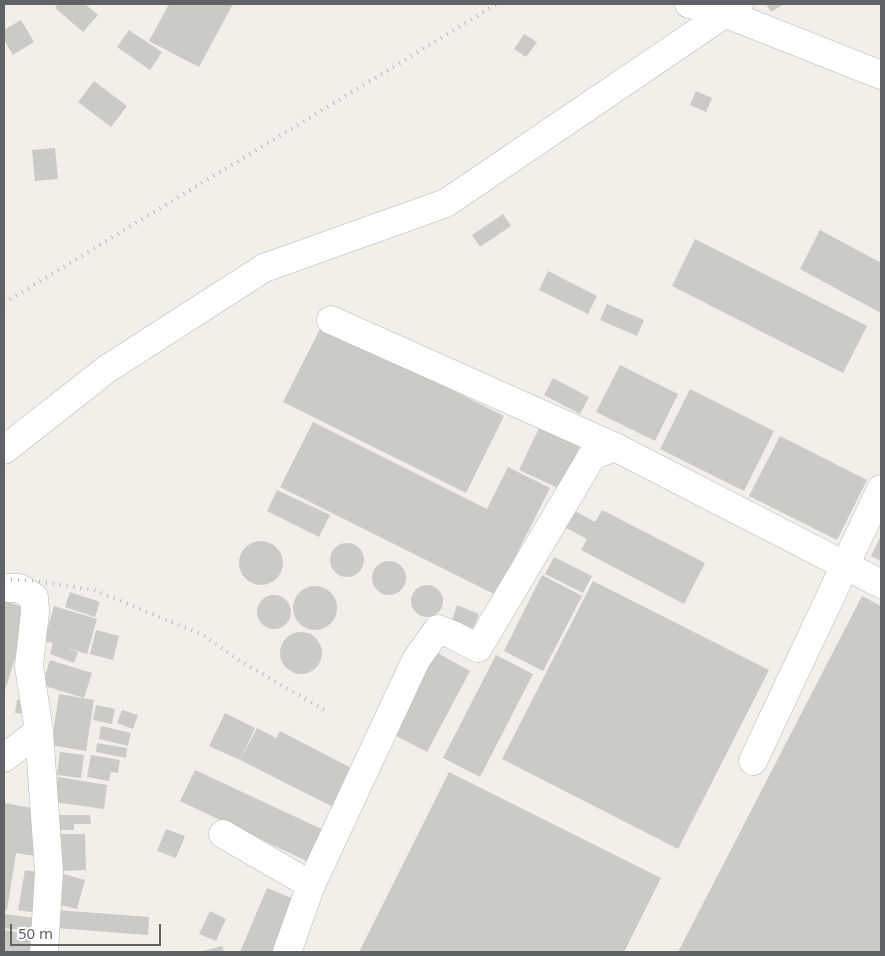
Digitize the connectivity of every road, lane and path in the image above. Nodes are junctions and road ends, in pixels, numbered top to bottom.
1 (689, 4) edge
2 (731, 8) edge
3 (881, 75) edge
4 (331, 320) dead end
5 (615, 447) junction
6 (4, 450) edge
7 (881, 488) edge
8 (845, 565) junction
9 (881, 584) edge
10 (4, 588) edge
11 (39, 731) junction
12 (4, 758) edge
13 (753, 761) dead end
14 (223, 834) dead end
15 (311, 885) junction
16 (44, 952) edge
17 (287, 952) edge

1 - 2 street
2 - 3 street
2 - 6 street
4 - 5 street
5 - 8 street
5 - 15 street
7 - 8 street
8 - 9 street
8 - 13 street
10 - 11 street
11 - 12 street
11 - 16 street
14 - 15 street
15 - 17 street

